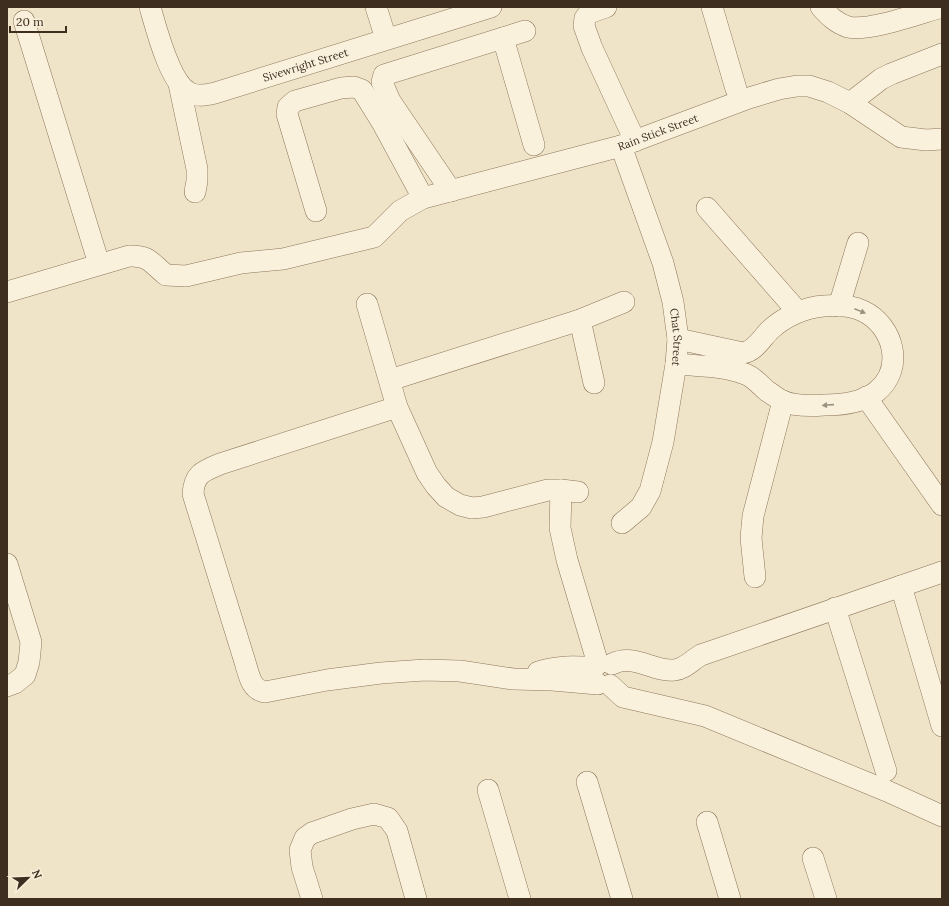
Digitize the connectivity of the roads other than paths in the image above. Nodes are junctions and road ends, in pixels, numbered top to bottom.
1 (150, 7) edge
2 (376, 7) edge
3 (491, 7) edge
4 (606, 7) edge
5 (712, 7) edge
6 (821, 7) edge
7 (942, 7) edge
8 (24, 21) dead end
9 (525, 31) dead end
10 (503, 38) junction
11 (386, 39) junction
12 (942, 54) edge
13 (178, 84) junction
14 (736, 89) dead end
15 (850, 103) junction
16 (942, 139) edge
17 (628, 144) junction
18 (534, 145) dead end
19 (451, 191) junction
20 (195, 192) dead end
21 (423, 198) junction
22 (707, 208) dead end
23 (316, 211) dead end
24 (858, 243) dead end
25 (99, 264) junction
26 (7, 292) edge
27 (624, 302) dead end
28 (367, 304) dead end
29 (839, 306) junction
30 (798, 312) junction
31 (580, 320) junction
32 (678, 339) junction
33 (706, 345) junction
34 (676, 364) junction
35 (703, 367) junction
36 (390, 380) junction
37 (594, 384) dead end
38 (866, 397) junction
39 (783, 401) junction
40 (397, 407) junction
41 (942, 505) edge
42 (622, 524) dead end
43 (7, 564) edge
44 (942, 572) edge
45 (755, 577) dead end
46 (901, 586) junction
47 (835, 608) junction
48 (602, 673) junction
49 (7, 686) edge
50 (942, 726) edge
51 (886, 772) dead end
52 (587, 782) dead end
53 (488, 790) dead end
54 (942, 816) edge
55 (706, 822) dead end
56 (813, 858) dead end
57 (312, 899) edge
58 (416, 899) edge
59 (520, 899) edge
60 (622, 899) edge
61 (730, 899) edge
62 (826, 899) edge

1 - 13 street
2 - 11 street
3 - 11 street, Sivewright Street
4 - 17 street, Chat Street
5 - 14 street
6 - 7 street
8 - 25 street
9 - 10 street
10 - 18 street
10 - 19 street
11 - 13 street, Sivewright Street
12 - 15 street
13 - 20 street
15 - 16 street, Rain Stick Street
15 - 17 street, Rain Stick Street
17 - 19 street, Rain Stick Street
17 - 32 street, Chat Street
19 - 21 street, Rain Stick Street
21 - 23 street
21 - 25 street, Rain Stick Street
22 - 30 street
24 - 29 street
25 - 26 street
27 - 31 street
28 - 36 street
29 - 30 street
29 -> 38 street
30 - 33 street
31 - 36 street
31 - 37 street
32 - 33 street
32 - 34 street, Chat Street
33 - 35 street
34 - 35 street
34 - 42 street, Chat Street
35 - 39 street
36 - 40 street
38 -> 39 street
38 - 41 street
39 - 45 street
40 - 48 street
40 - 48 street
43 - 49 street
44 - 46 street
46 - 47 street
46 - 50 street
47 - 48 street
47 - 51 street
48 - 54 street
52 - 60 street
53 - 59 street
55 - 61 street
56 - 62 street
57 - 58 street

